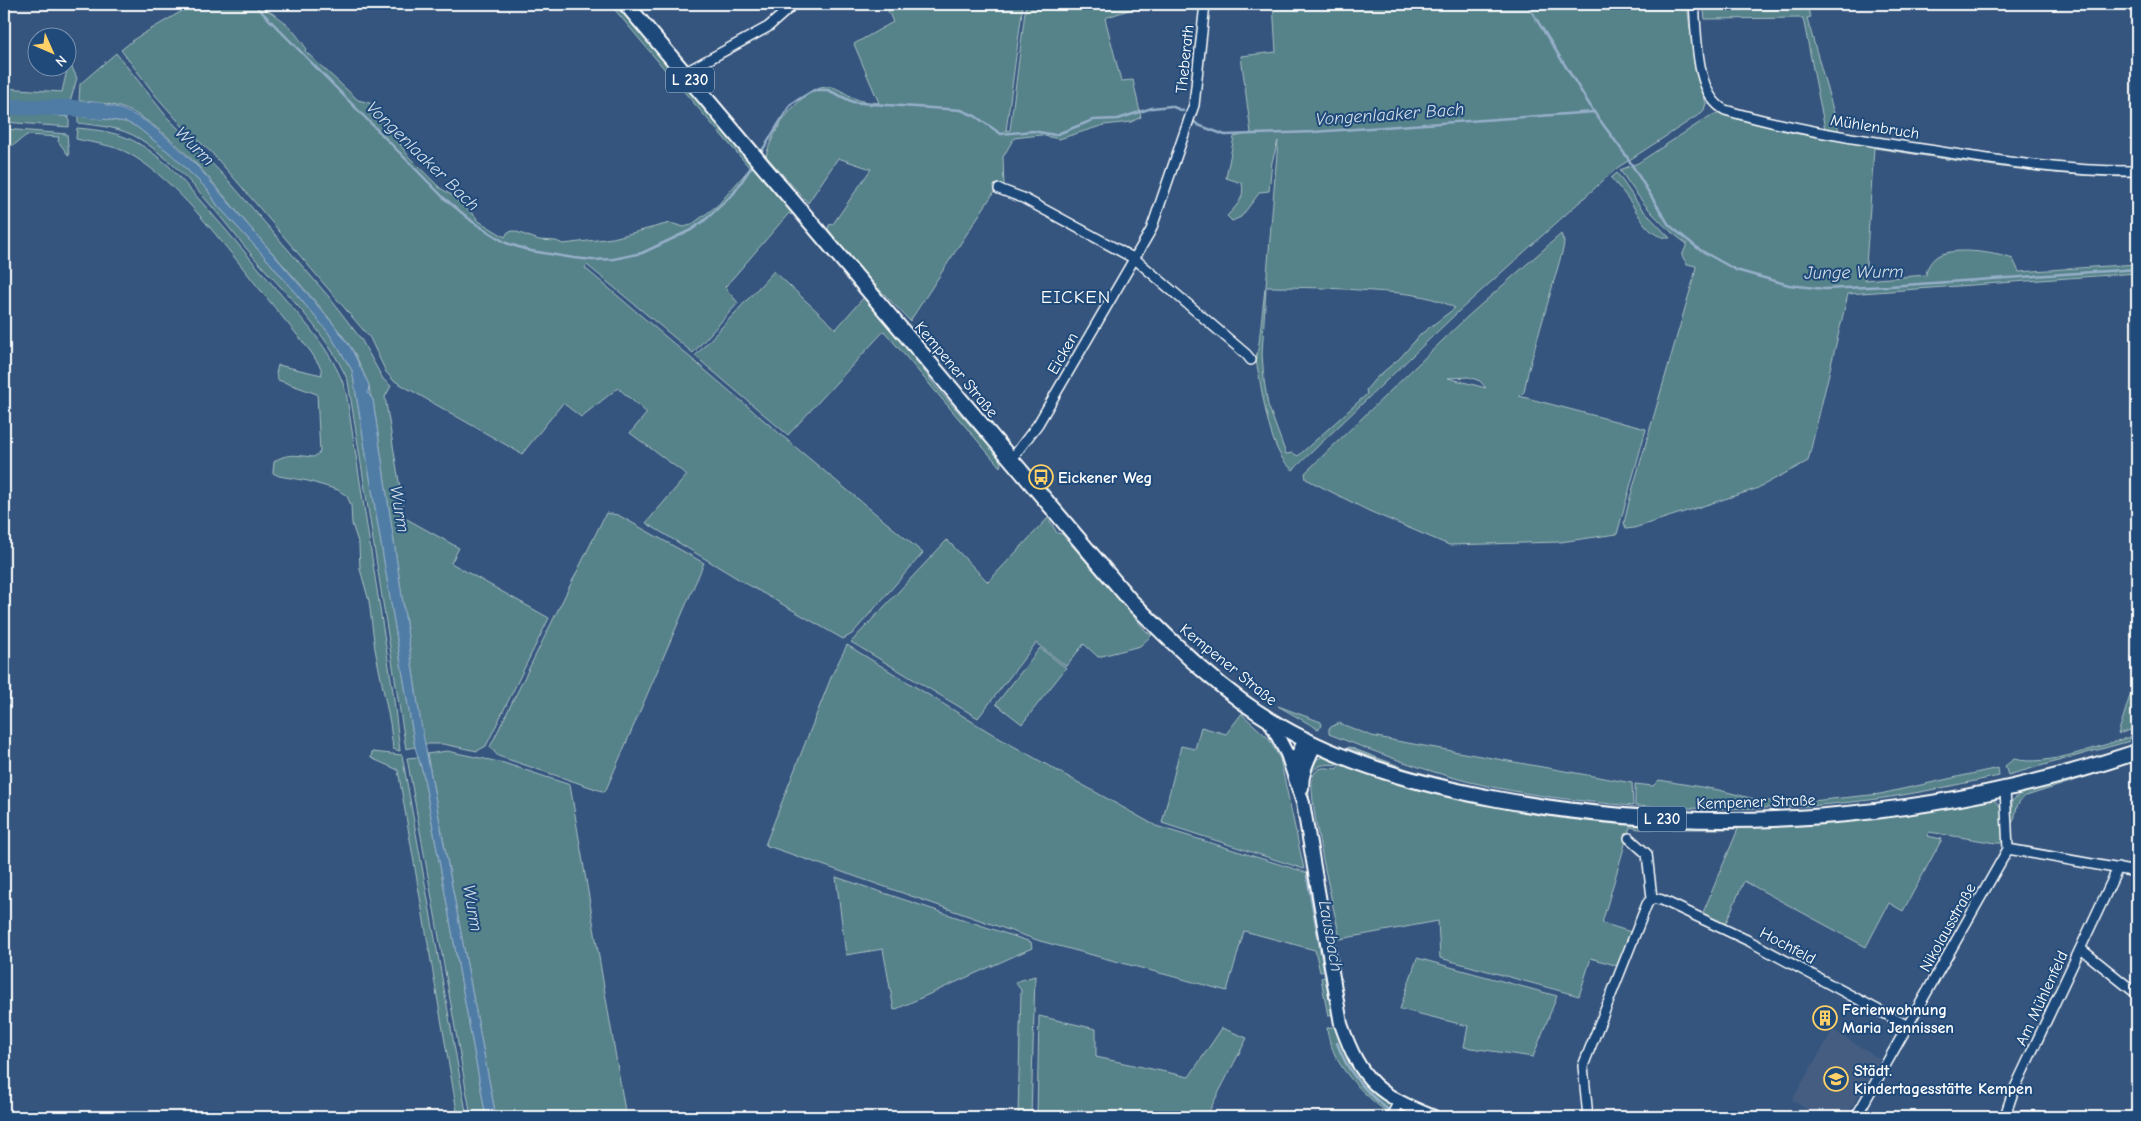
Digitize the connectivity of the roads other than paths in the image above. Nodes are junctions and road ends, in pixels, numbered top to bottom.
1 (626, 4) edge
2 (794, 4) edge
3 (1205, 4) edge
4 (1694, 4) edge
5 (684, 73) junction
6 (1190, 118) joint
7 (2137, 171) edge
8 (1000, 189) dead end
9 (1134, 259) junction
10 (1250, 360) dead end
11 (1011, 460) junction
12 (1269, 720) junction
13 (1310, 742) junction
14 (2137, 752) edge
15 (1295, 775) junction
16 (2005, 789) junction
17 (1303, 803) junction
18 (1629, 838) dead end
19 (2008, 849) junction
20 (2118, 868) junction
21 (2137, 872) edge
22 (1652, 898) junction
23 (2081, 949) junction
24 (2137, 994) edge
25 (1908, 1026) junction
26 (1399, 1101) junction
27 (2003, 1116) edge
28 (1392, 1117) edge
29 (1434, 1117) edge
30 (1588, 1117) edge
31 (1856, 1117) edge
32 (2045, 1117) edge

1 - 5 main road, Kempener Straße / L 230
2 - 5 street
3 - 6 street, Theberath
4 - 7 street, Mühlenbruch
5 - 11 main road, Kempener Straße / L 230
6 - 9 street, Eicken
8 - 9 street
9 - 10 street
9 - 11 street, Eicken
11 - 12 main road, Kempener Straße / L 230
12 - 13 main road, Kempener Straße / L 230
12 - 15 street
13 - 15 street
13 - 16 main road, Kempener Straße / L 230
13 - 17 street
14 - 16 main road, Kempener Straße / L 230
15 - 17 street
16 - 19 street
17 - 26 street
18 - 22 street
19 - 20 street
19 - 25 street, Nikolausstraße
20 - 21 street
20 - 23 street, Am Mühlenfeld
22 - 25 street, Hochfeld
22 - 30 street
23 - 24 street, Am Mühlenfeld
23 - 27 street, Am Mühlenfeld
25 - 31 street, Nikolausstraße
26 - 28 street
26 - 29 street
27 - 32 street

